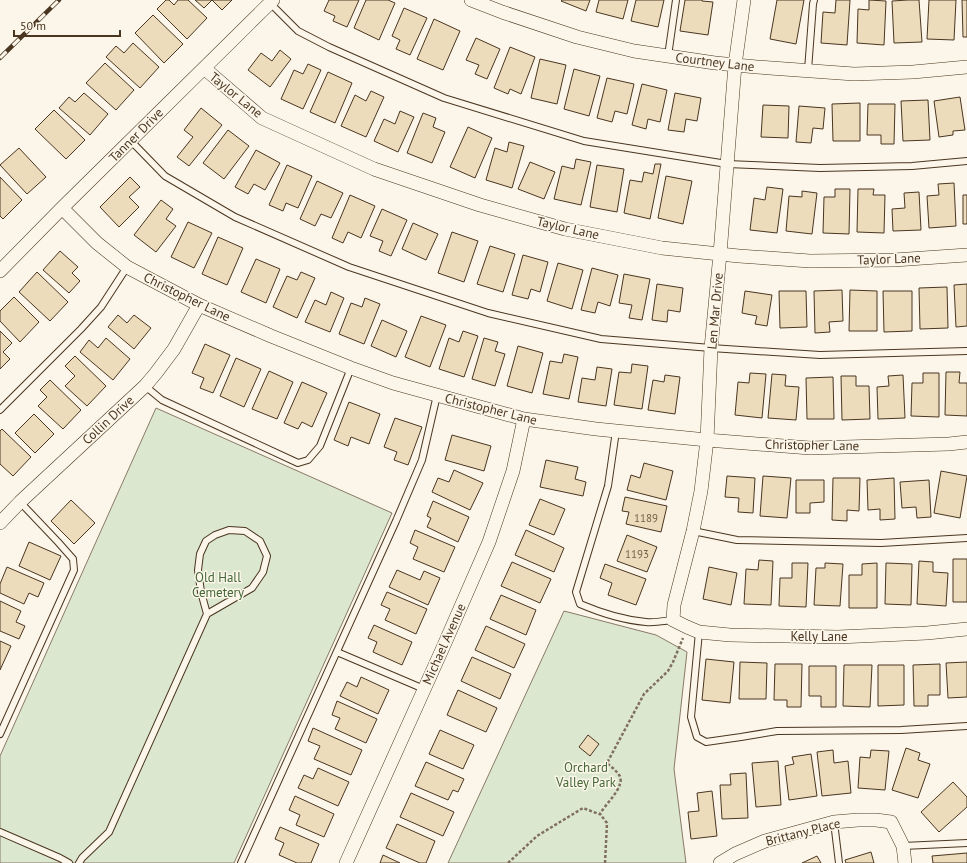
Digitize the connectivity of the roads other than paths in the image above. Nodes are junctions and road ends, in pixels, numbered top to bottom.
1 (471, 0) edge
2 (676, 0) edge
3 (744, 0) edge
4 (814, 0) edge
5 (271, 2) edge
6 (668, 56) junction
7 (735, 65) junction
8 (967, 67) edge
9 (204, 68) junction
10 (808, 70) junction
11 (130, 140) junction
12 (967, 161) edge
13 (727, 164) junction
14 (62, 208) junction
15 (720, 254) junction
16 (967, 254) edge
17 (127, 267) junction
18 (0, 271) edge
19 (199, 305) junction
20 (711, 348) junction
21 (967, 351) edge
22 (351, 368) junction
23 (145, 386) junction
24 (437, 395) junction
25 (0, 410) edge
26 (524, 419) junction
27 (616, 431) junction
28 (707, 440) junction
29 (967, 442) edge
30 (20, 502) junction
31 (0, 523) edge
32 (693, 531) junction
33 (967, 538) edge
34 (207, 614) junction
35 (673, 620) junction
36 (967, 629) edge
37 (693, 630) junction
38 (337, 652) junction
39 (424, 690) junction
40 (967, 726) edge
41 (0, 734) edge
42 (834, 822) junction
43 (0, 832) edge
44 (967, 843) edge
45 (903, 846) junction
46 (69, 863) edge
47 (78, 863) edge
48 (241, 863) edge
49 (346, 863) edge
50 (720, 863) edge
51 (839, 863) edge
52 (905, 863) edge

1 - 6 street, Courtney Lane
2 - 6 lane
3 - 7 street, Len Mar Drive
4 - 10 lane
5 - 9 street, Tanner Drive
5 - 13 lane
6 - 7 street, Courtney Lane
7 - 10 street, Courtney Lane
7 - 13 street, Len Mar Drive
8 - 10 street, Courtney Lane
9 - 11 street, Tanner Drive
9 - 15 street, Taylor Lane
11 - 14 street, Tanner Drive
11 - 20 lane
12 - 13 lane
13 - 15 street, Len Mar Drive
14 - 17 street, Christopher Lane
14 - 18 street, Tanner Drive
15 - 16 street, Taylor Lane
15 - 20 street, Len Mar Drive
17 - 19 street, Christopher Lane
17 - 25 lane
19 - 22 street, Christopher Lane
19 - 23 street, Collin Drive
20 - 21 lane
20 - 28 street, Len Mar Drive
22 - 23 lane
22 - 24 street, Christopher Lane
23 - 30 street, Collin Drive
24 - 26 street, Christopher Lane
24 - 38 lane
26 - 27 street, Christopher Lane
26 - 39 street, Michael Avenue
27 - 28 street, Christopher Lane
27 - 35 lane
28 - 29 street, Christopher Lane
28 - 32 street, Len Mar Drive
30 - 31 street, Collin Drive
30 - 41 lane
32 - 33 lane
32 - 35 street, Len Mar Drive
34 - 34 lane
34 - 47 lane
35 - 37 street, Kelly Lane
36 - 37 street, Kelly Lane
37 - 40 lane
38 - 39 lane
38 - 48 lane
39 - 49 street, Michael Avenue
42 - 45 street, Brittany Place
42 - 50 street, Brittany Place
42 - 51 lane
43 - 46 lane
44 - 45 lane
45 - 52 street

